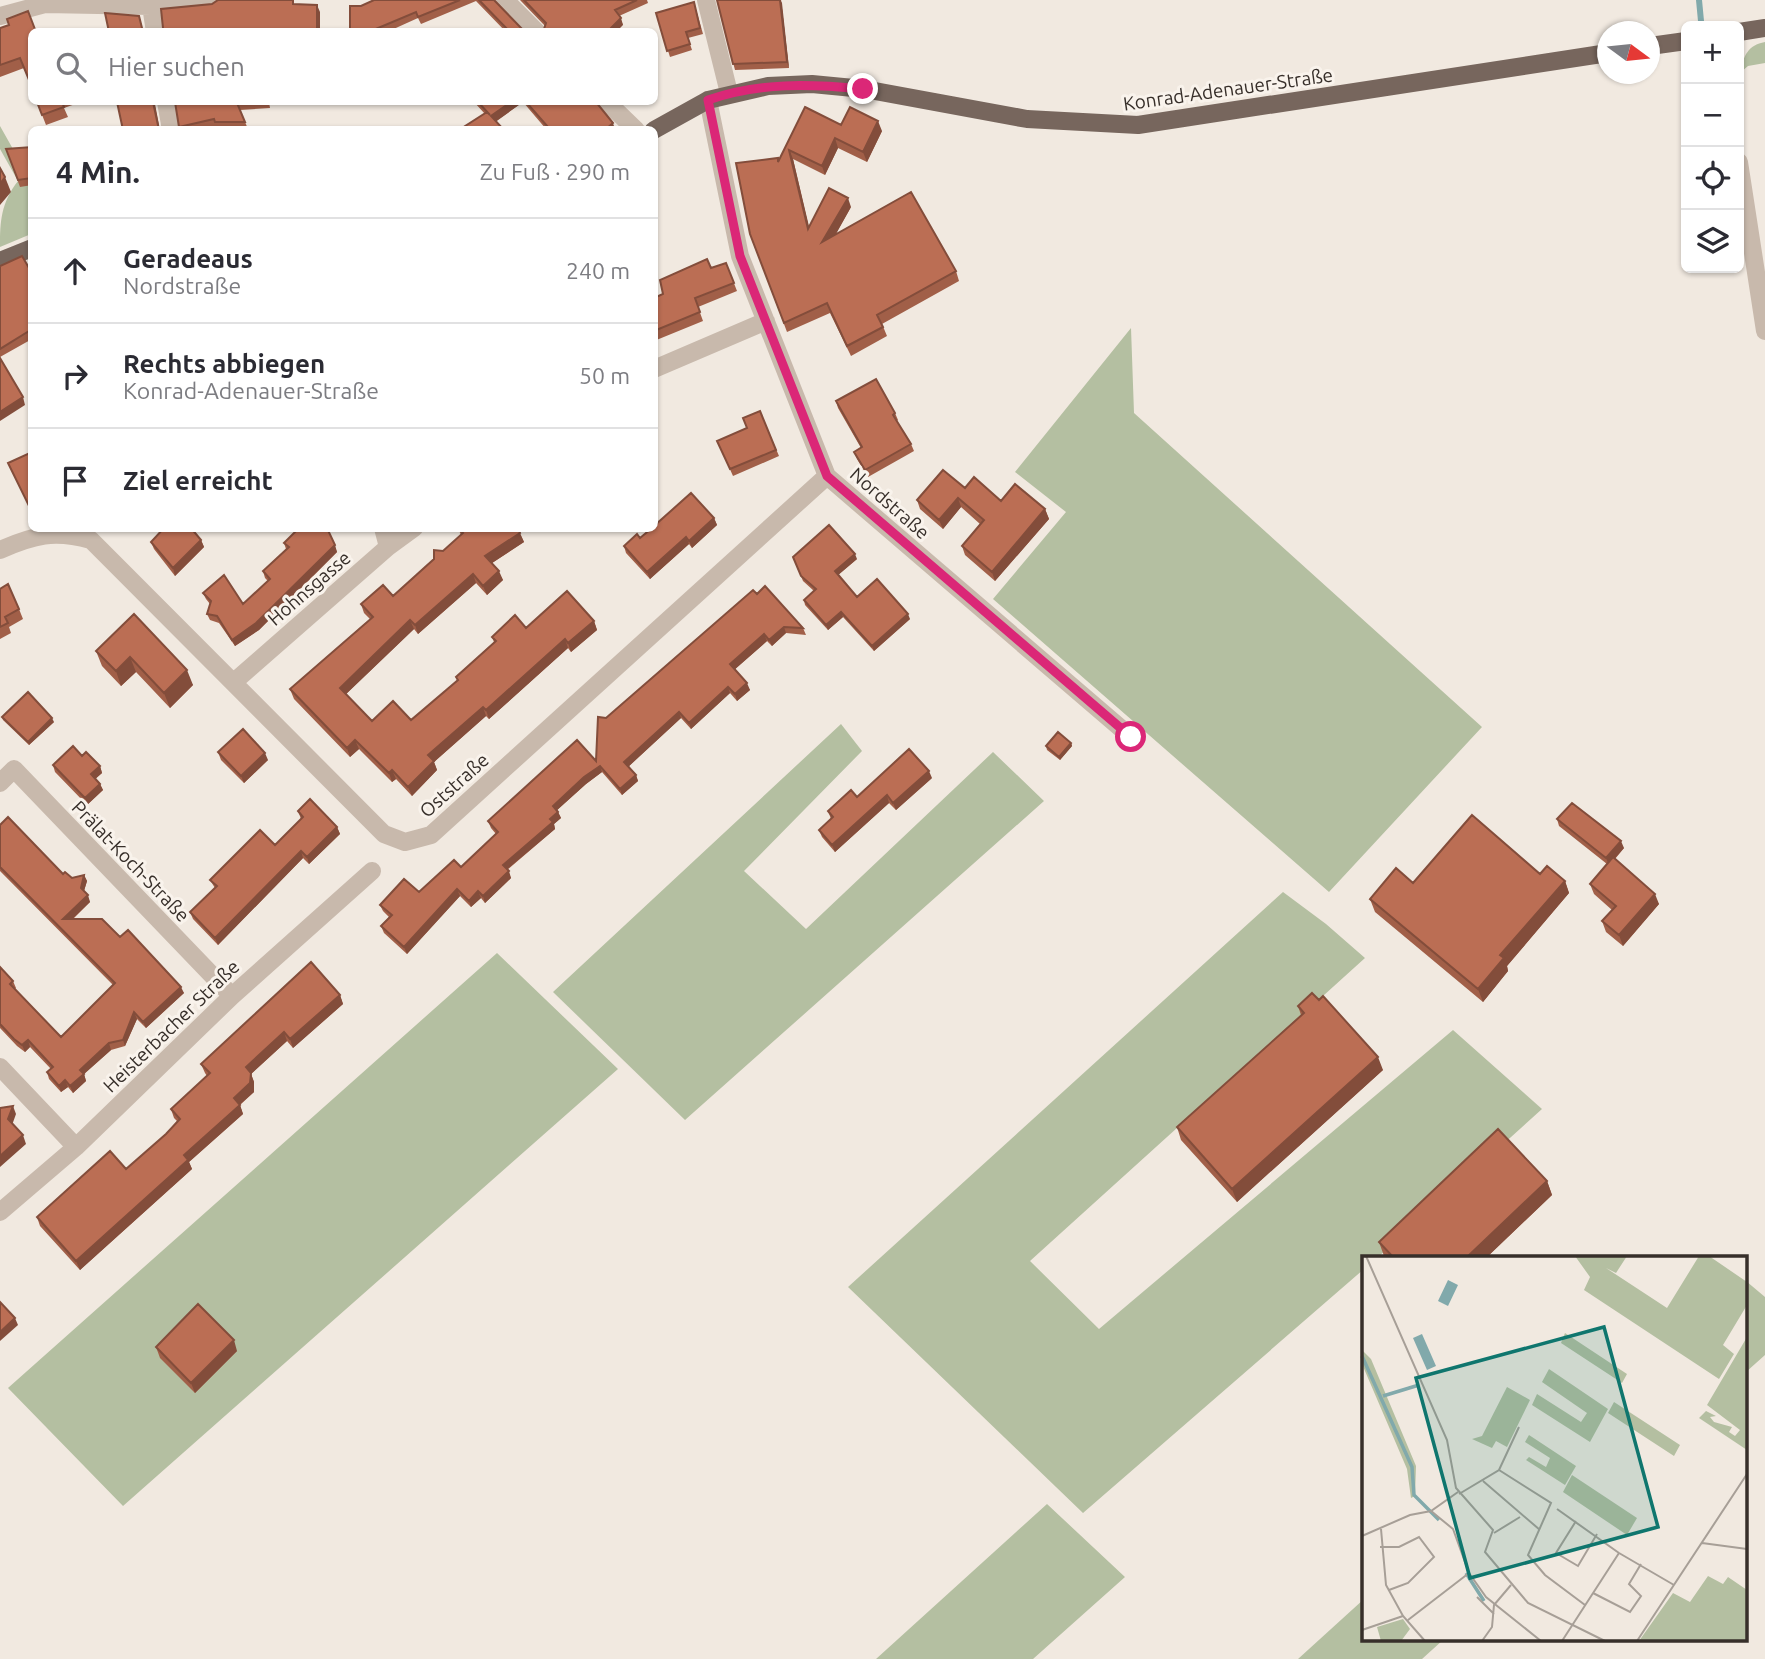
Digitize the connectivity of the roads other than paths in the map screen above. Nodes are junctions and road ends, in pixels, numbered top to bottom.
1 (214, 0) edge
2 (505, 0) edge
3 (706, 0) edge
4 (44, 2) edge
5 (151, 6) junction
6 (0, 16) edge
7 (154, 28) edge
8 (533, 28) edge
9 (1765, 28) edge
10 (1744, 32) edge
11 (1681, 42) edge
12 (1660, 45) edge
13 (1597, 55) edge
14 (729, 93) junction
15 (708, 100) junction
16 (166, 105) edge
17 (610, 105) edge
18 (169, 126) edge
19 (632, 126) edge
20 (658, 128) edge
21 (1744, 194) edge
22 (28, 250) edge
23 (0, 261) edge
24 (766, 321) junction
25 (1765, 331) edge
26 (658, 367) edge
27 (827, 476) junction
28 (384, 532) edge
29 (409, 532) edge
30 (388, 547) junction
31 (0, 550) edge
32 (235, 681) junction
33 (1131, 737) dead end
34 (0, 783) edge
35 (372, 871) dead end
36 (232, 996) junction
37 (0, 1067) edge
38 (76, 1147) junction
39 (0, 1212) edge

1 - 5 street
2 - 8 street
3 - 14 street
4 - 5 street
4 - 6 street
5 - 7 street
9 - 10 main road
11 - 12 main road
13 - 14 main road, Konrad-Adenauer-Straße
14 - 15 main road, Konrad-Adenauer-Straße
15 - 20 main road, Konrad-Adenauer-Straße
15 - 24 street, Nordstraße
16 - 18 street
17 - 19 street
21 - 25 street
22 - 23 main road
24 - 26 street
24 - 27 street, Nordstraße
27 - 32 street, Oststraße
27 - 33 street, Nordstraße
28 - 30 street
29 - 30 street, Hohnsgasse
30 - 32 street, Hohnsgasse
31 - 32 street, Oststraße
34 - 36 street, Prälat-Koch-Straße
35 - 36 street, Heisterbacher Straße
36 - 38 street, Heisterbacher Straße
37 - 38 street
38 - 39 street, Heisterbacher Straße

